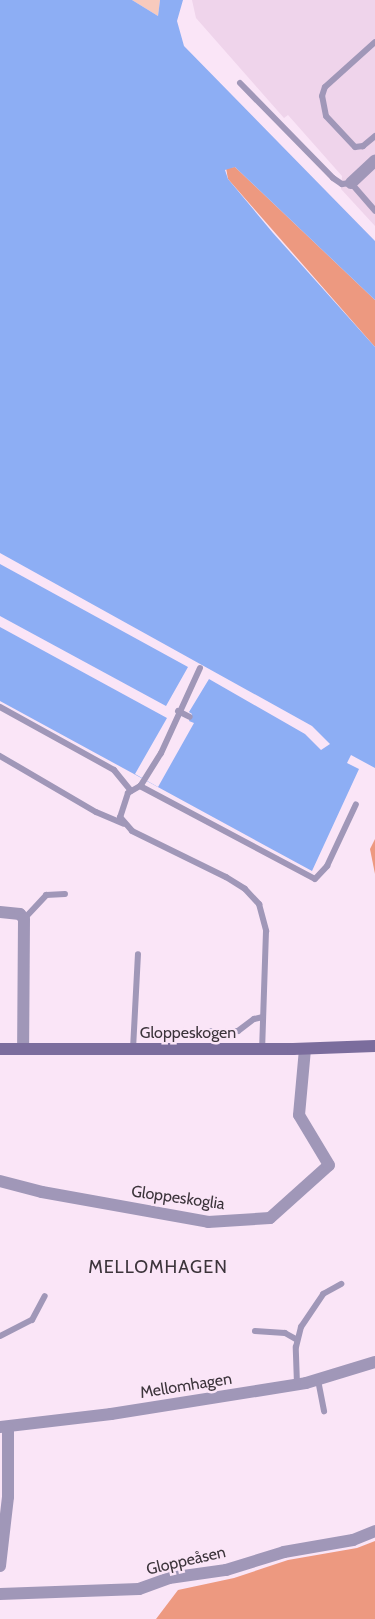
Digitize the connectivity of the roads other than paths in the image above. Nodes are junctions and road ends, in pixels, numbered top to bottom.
1 (375, 42) edge
2 (240, 83) dead end
3 (375, 136) edge
4 (375, 161) edge
5 (351, 184) junction
6 (375, 211) edge
7 (200, 668) dead end
8 (0, 707) edge
9 (178, 711) junction
10 (190, 717) dead end
11 (0, 756) edge
12 (140, 786) junction
13 (131, 791) junction
14 (356, 804) dead end
15 (124, 824) junction
16 (65, 894) dead end
17 (0, 912) edge
18 (19, 916) junction
19 (138, 954) dead end
20 (263, 1017) junction
21 (208, 1031) dead end
22 (375, 1046) edge
23 (0, 1049) edge
24 (23, 1049) junction
25 (133, 1049) junction
26 (262, 1049) junction
27 (305, 1049) junction
28 (0, 1181) edge
29 (341, 1284) dead end
30 (45, 1296) dead end
31 (255, 1331) dead end
32 (0, 1336) edge
33 (296, 1339) junction
34 (375, 1362) edge
35 (318, 1380) junction
36 (297, 1384) junction
37 (324, 1411) dead end
38 (4, 1428) edge
39 (375, 1531) edge
40 (0, 1566) edge
41 (0, 1594) edge

1 - 3 lane
2 - 5 lane
4 - 5 street
5 - 6 lane
7 - 9 lane
8 - 13 lane
9 - 10 lane
9 - 12 lane
11 - 15 lane
12 - 13 lane
12 - 14 lane
13 - 15 lane
15 - 20 lane
16 - 18 lane
17 - 18 street
18 - 24 street
19 - 25 lane
20 - 21 lane
20 - 26 lane
22 - 27 main road, Gloppeskogen
23 - 24 main road, Gloppeskogen
24 - 25 main road, Gloppeskogen
25 - 26 main road, Gloppeskogen
26 - 27 main road, Gloppeskogen
27 - 28 street, Gloppeskoglia
29 - 33 lane
30 - 32 lane
31 - 33 lane
33 - 36 lane
34 - 35 street, Mellomhagen
35 - 36 street, Mellomhagen
35 - 37 lane
36 - 38 street, Mellomhagen
38 - 40 street
39 - 41 street, Gloppeåsen

